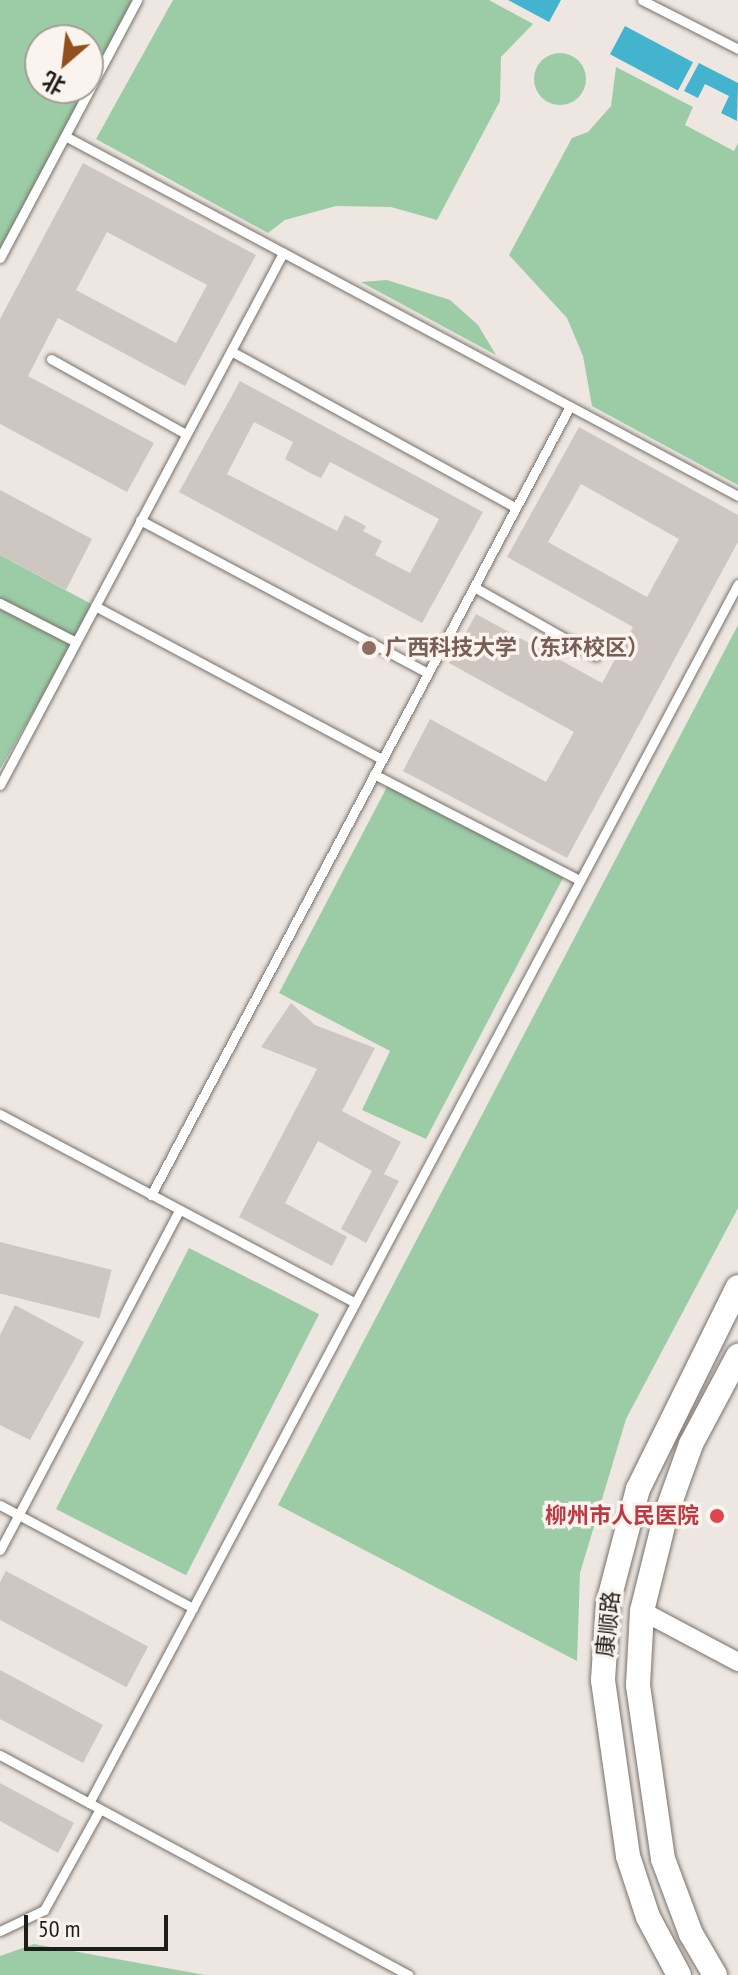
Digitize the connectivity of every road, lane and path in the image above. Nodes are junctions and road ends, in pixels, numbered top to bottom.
1 (137, 0) edge
2 (642, 0) edge
3 (738, 49) edge
4 (65, 136) junction
5 (283, 253) junction
6 (0, 258) edge
7 (231, 351) junction
8 (51, 359) dead end
9 (570, 406) junction
10 (186, 434) junction
11 (738, 496) edge
12 (516, 508) junction
13 (140, 520) junction
14 (738, 584) edge
15 (474, 587) junction
16 (0, 603) edge
17 (95, 606) junction
18 (76, 642) junction
19 (596, 656) dead end
20 (428, 673) junction
21 (382, 759) junction
22 (374, 774) junction
23 (0, 785) edge
24 (579, 880) junction
25 (0, 1114) edge
26 (151, 1195) junction
27 (179, 1210) junction
28 (738, 1287) edge
29 (355, 1303) junction
30 (738, 1356) edge
31 (0, 1505) edge
32 (18, 1515) junction
33 (0, 1550) edge
34 (193, 1608) junction
35 (642, 1611) junction
36 (738, 1662) edge
37 (0, 1755) edge
38 (89, 1803) junction
39 (100, 1809) junction
40 (0, 1931) edge
41 (409, 1975) edge
42 (679, 1975) edge
43 (715, 1975) edge

1 - 4 lane
2 - 3 lane
4 - 5 lane
4 - 6 lane
5 - 7 lane
5 - 9 lane
7 - 10 lane
7 - 12 lane
8 - 10 lane
9 - 11 lane
9 - 12 lane
10 - 13 lane
12 - 15 lane
13 - 17 lane
13 - 20 lane
14 - 24 lane
15 - 19 lane
15 - 20 lane
16 - 18 lane
17 - 18 lane
17 - 21 lane
18 - 23 lane
20 - 21 lane
21 - 22 lane
22 - 24 lane
22 - 26 lane
24 - 29 lane
25 - 26 lane
26 - 27 lane
27 - 29 lane
27 - 32 lane
28 - 42 main road, 康顺路
29 - 34 lane
30 - 35 main road, 康顺路
31 - 32 lane
32 - 33 lane
32 - 34 lane
34 - 38 lane
35 - 36 street
35 - 43 main road, 康顺路
37 - 38 lane
38 - 39 lane
39 - 40 lane
39 - 41 lane

